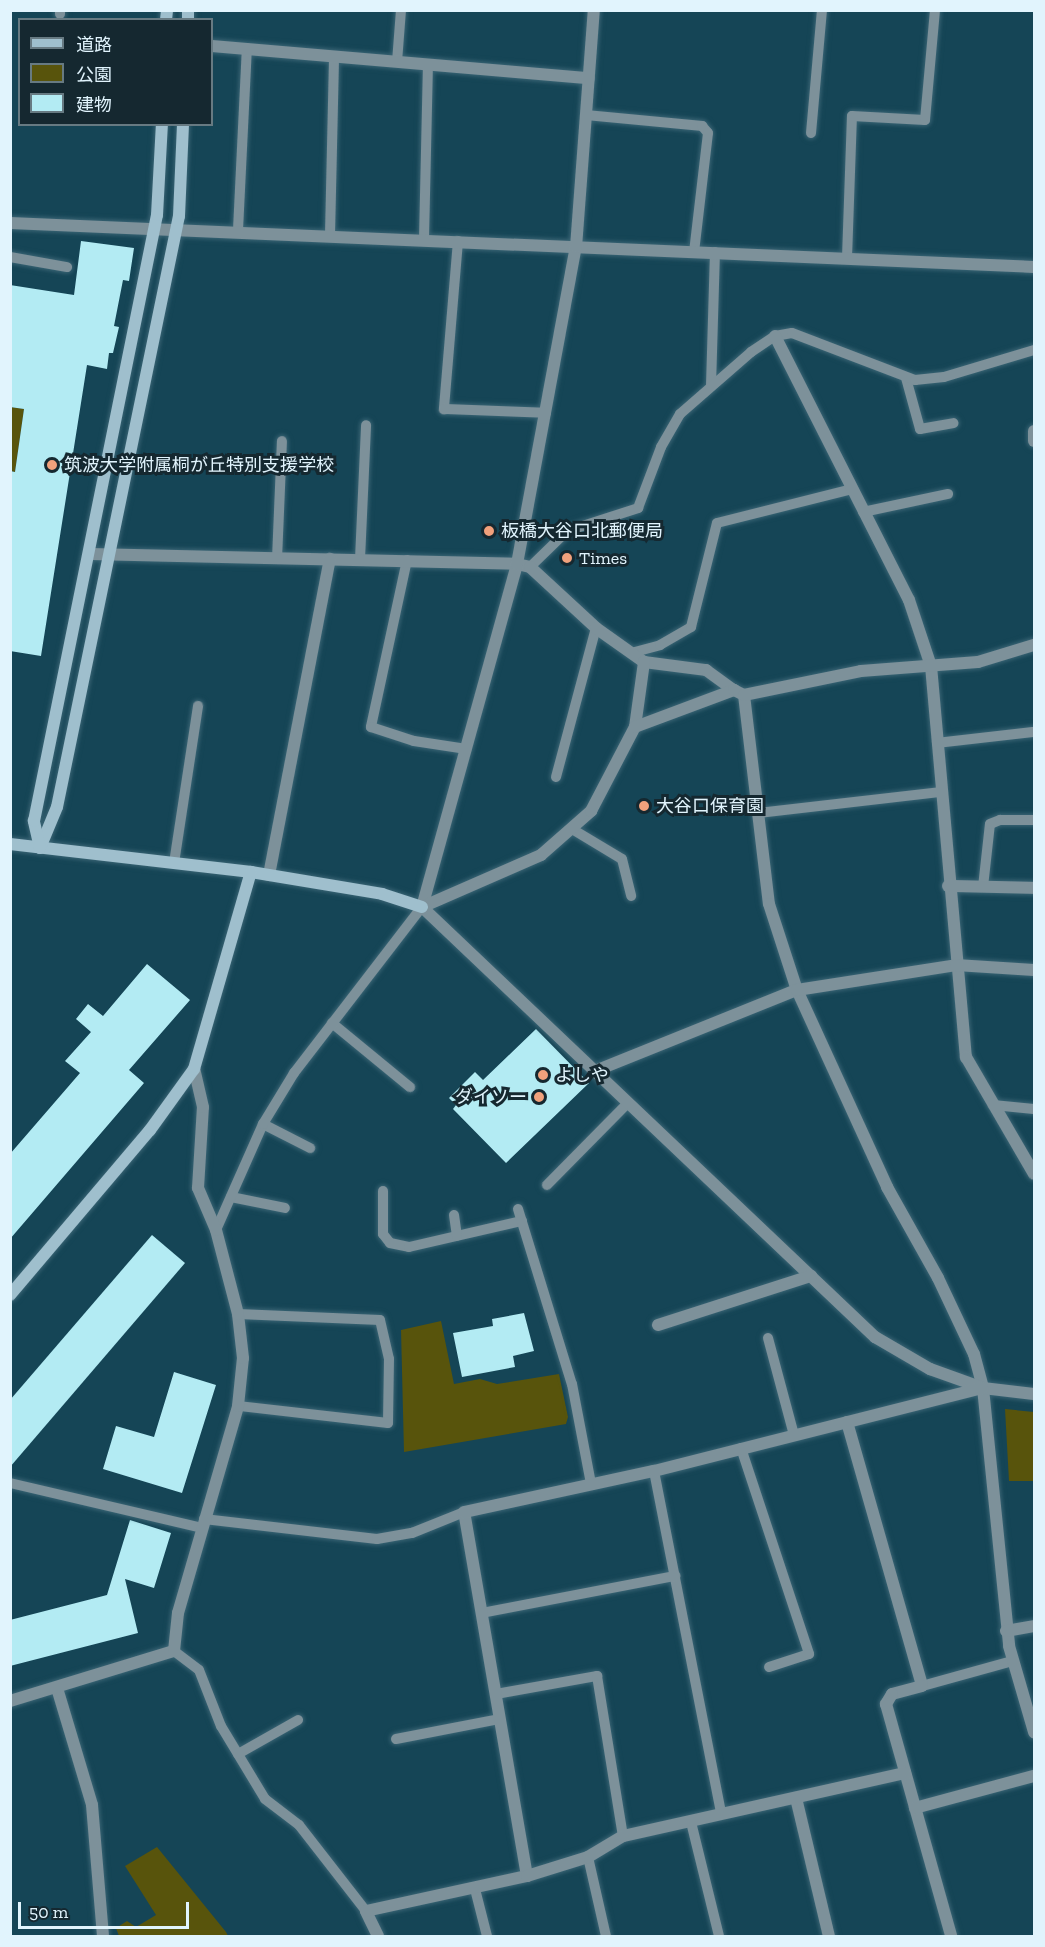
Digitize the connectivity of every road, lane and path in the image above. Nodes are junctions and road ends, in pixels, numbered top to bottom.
1 (401, 10) edge
2 (594, 10) edge
3 (822, 10) edge
4 (935, 10) edge
5 (213, 46) edge
6 (247, 48) junction
7 (334, 56) junction
8 (397, 62) junction
9 (428, 65) junction
10 (589, 78) junction
11 (586, 115) junction
12 (162, 126) edge
13 (183, 126) edge
14 (812, 133) dead end
15 (10, 223) edge
16 (155, 229) junction
17 (176, 230) junction
18 (238, 230) junction
19 (330, 235) junction
20 (424, 239) junction
21 (458, 241) junction
22 (576, 247) junction
23 (694, 252) junction
24 (715, 252) junction
25 (10, 256) edge
26 (847, 258) junction
27 (67, 267) dead end
28 (1035, 267) edge
29 (775, 336) junction
30 (1035, 350) edge
31 (906, 378) junction
32 (711, 386) junction
33 (546, 413) junction
34 (953, 423) dead end
35 (366, 425) dead end
36 (1035, 431) edge
37 (282, 441) dead end
38 (1035, 441) edge
39 (852, 489) junction
40 (948, 494) dead end
41 (863, 512) junction
42 (90, 554) junction
43 (109, 555) junction
44 (277, 559) junction
45 (330, 559) junction
46 (360, 559) junction
47 (407, 561) junction
48 (523, 566) junction
49 (596, 628) junction
50 (1035, 645) edge
51 (630, 653) junction
52 (644, 662) junction
53 (931, 666) junction
54 (739, 693) junction
55 (198, 706) dead end
56 (635, 726) junction
57 (1034, 732) edge
58 (937, 743) junction
59 (466, 749) junction
60 (556, 777) dead end
61 (941, 792) junction
62 (759, 813) junction
63 (1035, 820) edge
64 (572, 829) junction
65 (10, 843) edge
66 (40, 848) junction
67 (174, 863) junction
68 (252, 872) junction
69 (268, 875) junction
70 (948, 886) junction
71 (983, 887) junction
72 (1035, 888) edge
73 (630, 896) dead end
74 (422, 907) junction
75 (956, 965) junction
76 (1035, 970) edge
77 (797, 990) junction
78 (333, 1023) junction
79 (194, 1069) junction
80 (595, 1071) junction
81 (410, 1088) dead end
82 (628, 1103) junction
83 (993, 1105) junction
84 (1035, 1109) edge
85 (263, 1124) junction
86 (310, 1148) dead end
87 (1035, 1174) edge
88 (547, 1185) dead end
89 (383, 1191) dead end
90 (231, 1197) junction
91 (285, 1208) dead end
92 (518, 1209) dead end
93 (454, 1215) dead end
94 (522, 1221) junction
95 (216, 1230) junction
96 (457, 1236) junction
97 (811, 1276) junction
98 (10, 1295) edge
99 (237, 1314) junction
100 (657, 1325) dead end
101 (768, 1338) dead end
102 (983, 1388) junction
103 (1035, 1394) edge
104 (238, 1406) junction
105 (847, 1422) junction
106 (794, 1435) junction
107 (741, 1448) junction
108 (654, 1471) junction
109 (10, 1483) edge
110 (591, 1484) junction
111 (464, 1512) junction
112 (203, 1524) junction
113 (675, 1576) junction
114 (482, 1613) junction
115 (1035, 1626) edge
116 (1006, 1630) junction
117 (174, 1651) junction
118 (1012, 1661) junction
119 (769, 1667) dead end
120 (922, 1686) junction
121 (57, 1688) junction
122 (496, 1694) junction
123 (10, 1701) edge
124 (500, 1719) junction
125 (298, 1720) dead end
126 (1035, 1732) edge
127 (396, 1739) dead end
128 (237, 1754) junction
129 (905, 1773) junction
130 (1035, 1776) edge
131 (796, 1798) junction
132 (915, 1808) junction
133 (721, 1814) junction
134 (691, 1822) junction
135 (623, 1836) junction
136 (588, 1857) junction
137 (527, 1876) junction
138 (475, 1889) junction
139 (366, 1911) junction
140 (103, 1936) edge
141 (378, 1936) edge
142 (487, 1936) edge
143 (606, 1936) edge
144 (719, 1936) edge
145 (829, 1936) edge
146 (951, 1936) edge

1 - 8 lane
2 - 10 street
3 - 14 lane
4 - 26 lane
5 - 6 street
6 - 7 street
6 - 18 lane
7 - 8 street
7 - 19 lane
8 - 9 street
9 - 10 street
9 - 20 lane
10 - 11 street
11 - 22 street
11 - 23 lane
12 - 16 street
13 - 17 street
15 - 16 street
16 - 17 street
16 - 42 street
17 - 18 street
17 - 43 street
18 - 19 street
19 - 20 street
20 - 21 street
21 - 22 street
21 - 33 lane
22 - 23 street
22 - 33 street
23 - 24 street
24 - 26 street
24 - 32 lane
25 - 27 lane
26 - 28 street
29 - 31 lane
29 - 32 lane
29 - 39 street
30 - 31 lane
31 - 34 lane
32 - 48 lane
33 - 48 street
35 - 46 lane
36 - 38 street
37 - 44 lane
39 - 41 street
39 - 51 lane
40 - 41 lane
41 - 53 street
42 - 43 street
42 - 66 street
43 - 44 street
43 - 66 street
44 - 45 street
45 - 46 street
45 - 69 street
46 - 47 street
47 - 48 street
47 - 59 lane
48 - 49 street
48 - 59 street
49 - 51 street
49 - 60 lane
50 - 53 street
51 - 52 street
52 - 54 street
52 - 56 street
53 - 54 street
53 - 58 street
54 - 56 street
54 - 62 street
55 - 67 lane
56 - 64 street
57 - 58 lane
58 - 61 street
59 - 74 street
61 - 62 lane
61 - 70 street
62 - 77 street
63 - 71 lane
64 - 73 lane
64 - 74 street
65 - 66 street
66 - 67 street
67 - 68 street
68 - 69 street
68 - 79 street
69 - 74 street
70 - 71 street
70 - 75 street
71 - 72 street
74 - 78 lane
74 - 80 street
75 - 76 street
75 - 77 street
75 - 83 street
77 - 80 street
77 - 102 street
78 - 81 lane
78 - 85 lane
79 - 95 street
79 - 98 street
80 - 82 street
82 - 88 lane
82 - 97 street
83 - 84 lane
83 - 87 street
85 - 86 lane
85 - 90 lane
89 - 96 lane
90 - 91 lane
90 - 95 lane
92 - 94 lane
93 - 96 lane
94 - 96 lane
94 - 110 lane
95 - 99 street
97 - 100 street
97 - 102 street
99 - 104 street
99 - 104 lane
101 - 106 lane
102 - 103 street
102 - 105 street
102 - 116 street
104 - 112 street
105 - 106 street
105 - 120 street
106 - 107 street
107 - 108 street
107 - 119 lane
108 - 110 street
108 - 113 lane
109 - 112 lane
110 - 111 street
111 - 112 lane
111 - 114 street
112 - 117 street
113 - 114 lane
113 - 133 lane
114 - 122 street
115 - 116 street
116 - 118 street
117 - 121 street
117 - 128 lane
118 - 120 lane
118 - 126 street
120 - 129 street
121 - 123 street
121 - 140 street
122 - 124 street
122 - 135 lane
124 - 127 lane
124 - 137 street
125 - 128 lane
128 - 139 lane
129 - 131 street
129 - 132 street
130 - 132 street
131 - 133 street
131 - 145 street
132 - 146 street
133 - 134 street
134 - 135 street
134 - 144 lane
135 - 136 street
136 - 137 street
136 - 143 lane
137 - 138 street
138 - 139 street
138 - 142 lane
139 - 141 street

